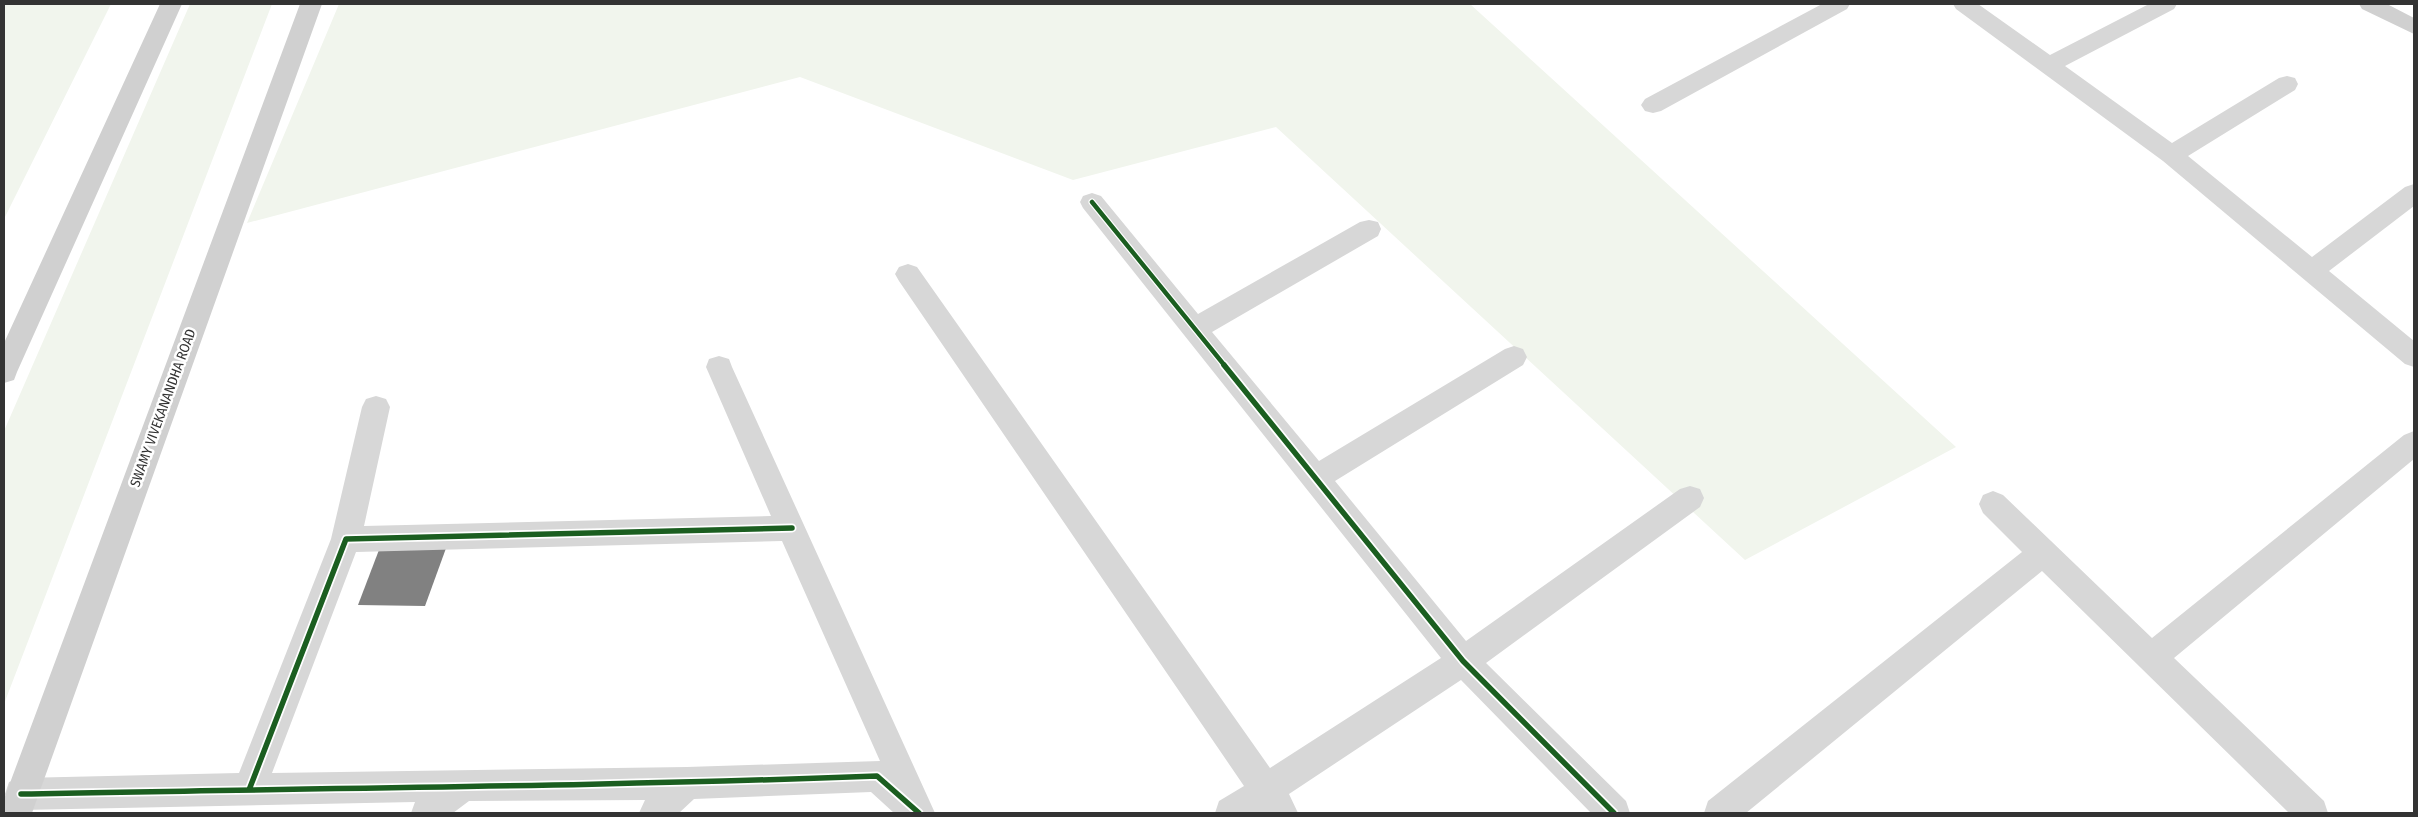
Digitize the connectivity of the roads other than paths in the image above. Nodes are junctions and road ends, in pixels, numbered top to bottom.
1 (172, 4) edge
2 (311, 4) edge
3 (1839, 4) edge
4 (1964, 4) edge
5 (2166, 4) edge
6 (2370, 4) edge
7 (2414, 27) edge
8 (2048, 65) junction
9 (2287, 84) dead end
10 (1654, 105) dead end
11 (2171, 155) junction
12 (2414, 192) edge
13 (1092, 202) dead end
14 (1369, 229) dead end
15 (2312, 271) junction
16 (908, 274) dead end
17 (1195, 329) junction
18 (2414, 356) edge
19 (1514, 357) dead end
20 (719, 367) dead end
21 (4, 372) edge
22 (376, 406) dead end
23 (2414, 443) edge
24 (1315, 478) junction
25 (1690, 498) dead end
26 (1993, 504) dead end
27 (792, 528) junction
28 (346, 539) junction
29 (2043, 553) junction
30 (2152, 657) junction
31 (1463, 662) junction
32 (687, 783) junction
33 (463, 785) junction
34 (248, 790) junction
35 (1274, 801) edge
36 (18, 804) edge
37 (427, 813) edge
38 (655, 813) edge
39 (919, 813) edge
40 (1231, 813) edge
41 (1614, 813) edge
42 (1720, 813) edge
43 (2312, 813) edge

1 - 21 main road
2 - 36 main road, SWAMY VIVEKANANDHA ROAD
3 - 10 street
4 - 8 street
5 - 8 street
6 - 7 main road
8 - 11 street
9 - 11 street
11 - 15 street
12 - 15 street
13 - 17 street
14 - 17 street
15 - 18 street
16 - 35 street
17 - 24 street
19 - 24 street
20 - 27 street
22 - 28 street
23 - 30 street
24 - 31 street
25 - 31 street
26 - 29 street
27 - 28 street
27 - 39 street
28 - 34 street
29 - 30 street
29 - 42 street
30 - 43 street
31 - 35 street
31 - 41 street
32 - 33 street
32 - 38 street
32 - 39 street
33 - 34 street
33 - 37 street
34 - 36 street
35 - 40 street

